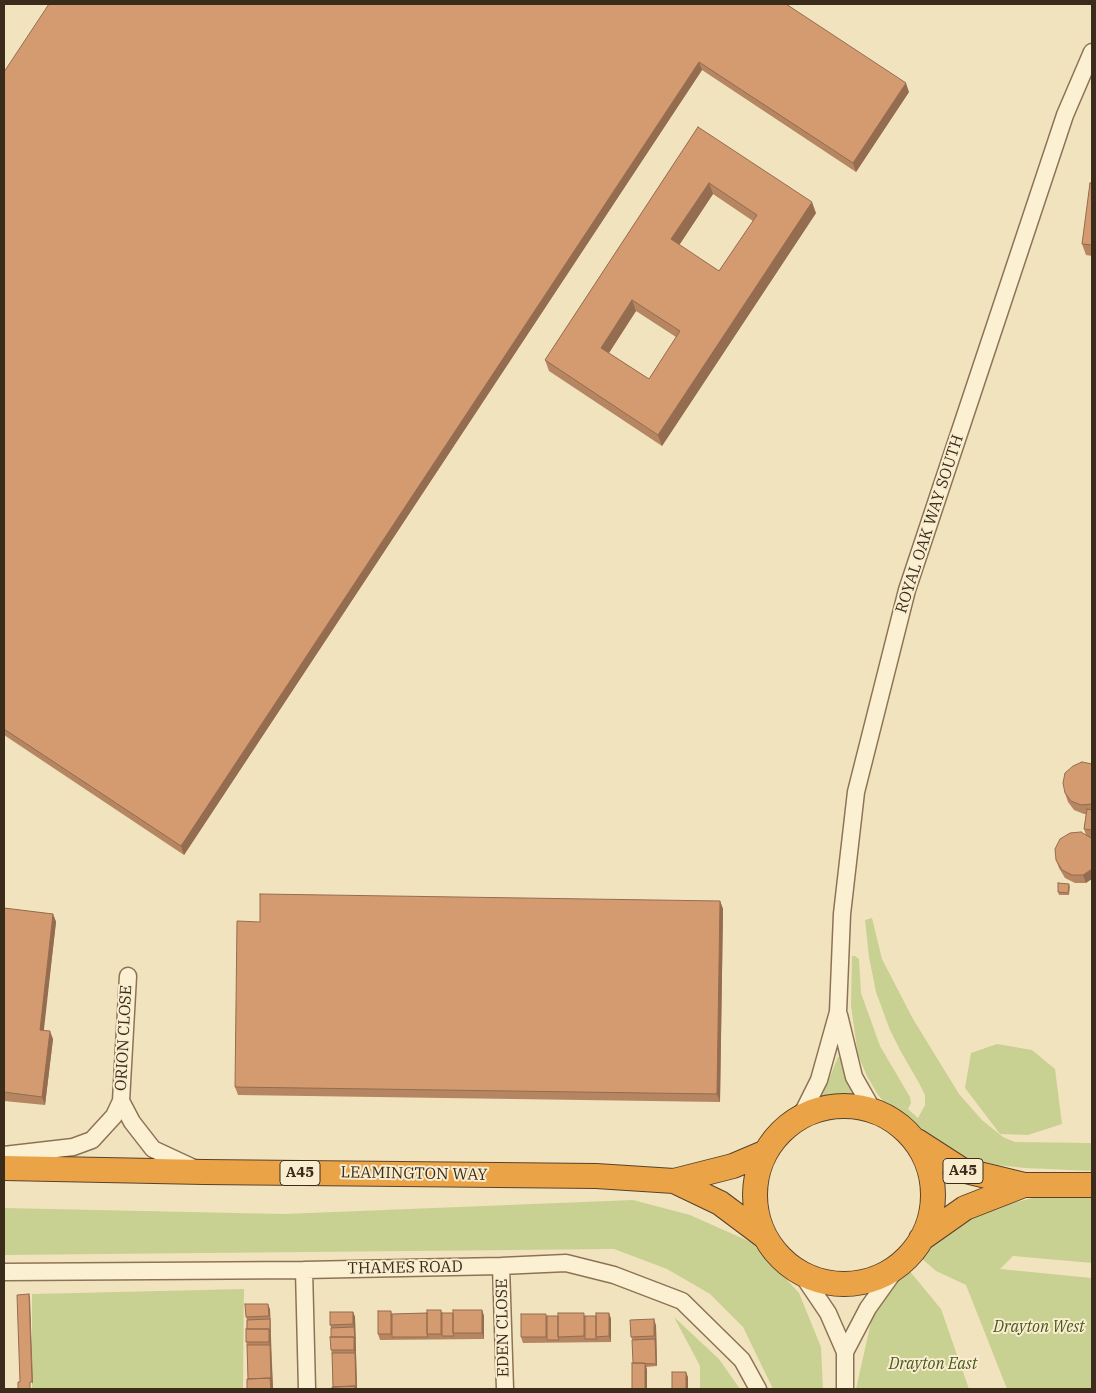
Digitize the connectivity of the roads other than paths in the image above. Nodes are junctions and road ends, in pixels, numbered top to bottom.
1 (1092, 52) edge
2 (128, 976) dead end
3 (838, 1012) junction
4 (121, 1101) junction
5 (874, 1112) junction
6 (800, 1118) junction
7 (911, 1138) junction
8 (766, 1152) junction
9 (4, 1155) edge
10 (4, 1168) edge
11 (204, 1172) junction
12 (674, 1181) junction
13 (1024, 1185) junction
14 (1092, 1185) edge
15 (764, 1236) junction
16 (921, 1239) junction
17 (502, 1266) junction
18 (898, 1266) junction
19 (304, 1270) junction
20 (798, 1270) junction
21 (4, 1272) edge
22 (845, 1352) junction
23 (307, 1389) edge
24 (504, 1389) edge
25 (758, 1389) edge
26 (846, 1389) edge

1 - 3 street, ROYAL OAK WAY SOUTH
2 - 4 street, ORION CLOSE
3 - 5 street, ROYAL OAK WAY SOUTH
3 - 6 street, ROYAL OAK WAY SOUTH
4 - 9 street, ORION CLOSE
4 - 11 street, ORION CLOSE
5 - 6 highway
5 - 7 highway
6 - 8 highway
7 - 13 highway, A45
7 - 16 highway
8 - 12 highway, LEAMINGTON WAY / A45
8 - 15 highway
10 - 11 highway, LEAMINGTON WAY / A45
11 - 12 highway, LEAMINGTON WAY / A45
12 - 15 highway, LEAMINGTON WAY / A45
13 - 14 highway, A45
13 - 16 highway, A45
15 - 20 highway
16 - 18 highway
17 - 19 street, THAMES ROAD
17 - 24 street, EDEN CLOSE
17 - 25 street, THAMES ROAD
18 - 20 highway
18 - 22 street
19 - 21 street, THAMES ROAD
19 - 23 street
20 - 22 street
22 - 26 street

